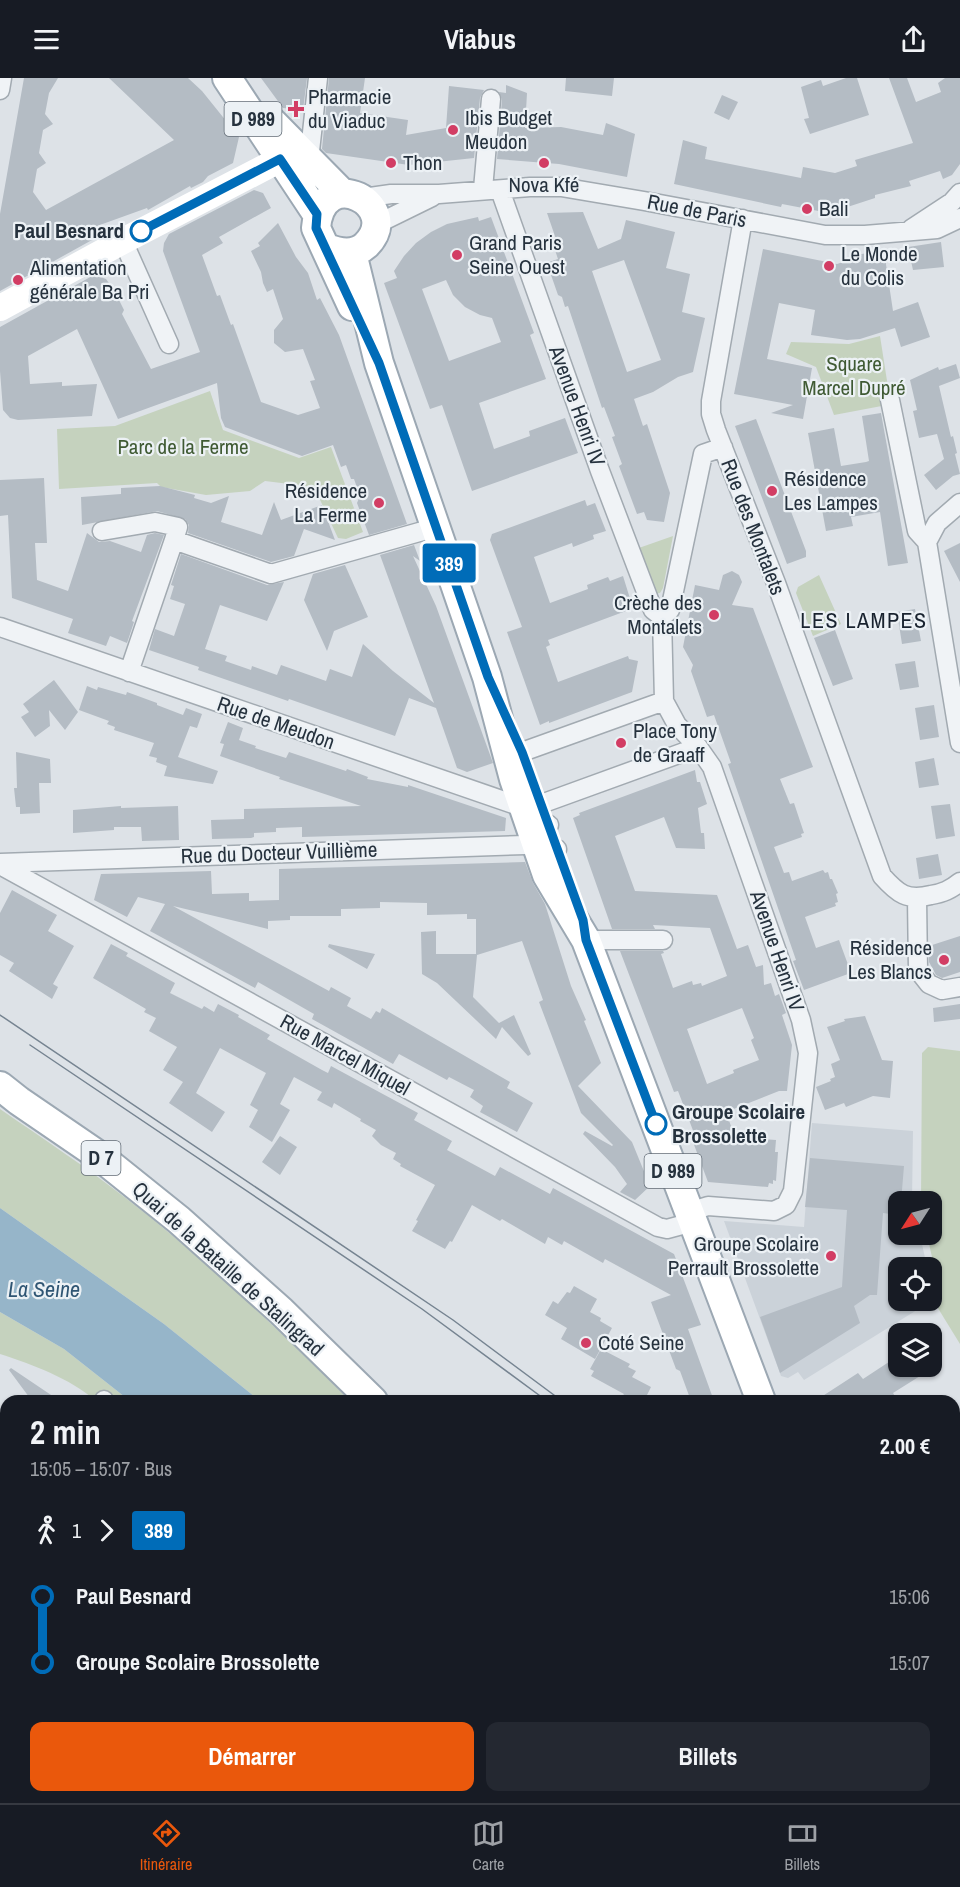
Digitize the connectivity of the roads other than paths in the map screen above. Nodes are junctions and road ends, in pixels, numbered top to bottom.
1 (2, 78) edge
2 (227, 78) edge
3 (318, 78) edge
4 (0, 90) edge
5 (491, 99) dead end
6 (280, 159) junction
7 (309, 160) junction
8 (492, 190) junction
9 (960, 193) edge
10 (439, 194) junction
11 (352, 196) junction
12 (317, 214) junction
13 (960, 218) edge
14 (743, 219) junction
15 (377, 224) junction
16 (910, 230) junction
17 (123, 241) junction
18 (339, 250) junction
19 (0, 308) edge
20 (170, 344) dead end
21 (890, 400) dead end
22 (723, 447) junction
23 (958, 508) edge
24 (437, 527) junction
25 (102, 531) dead end
26 (174, 540) junction
27 (927, 542) junction
28 (662, 625) junction
29 (0, 627) edge
30 (129, 672) junction
31 (488, 677) junction
32 (664, 701) junction
33 (960, 743) edge
34 (698, 747) junction
35 (522, 752) junction
36 (529, 812) junction
37 (58, 861) junction
38 (0, 864) edge
39 (960, 882) edge
40 (48, 891) junction
41 (917, 898) junction
42 (586, 940) junction
43 (663, 940) dead end
44 (960, 987) edge
45 (6, 1093) edge
46 (691, 1217) junction
47 (367, 1395) edge
48 (759, 1395) edge

1 - 4 street
2 - 6 main road, D 989
2 - 7 main road, D 989
3 - 7 street
5 - 8 street
6 - 12 main road, D 989
6 - 17 main road
7 - 11 main road, D 989
8 - 10 street, Rue de Paris
8 - 14 street, Rue de Paris
8 - 28 street, Avenue Henri IV
9 - 16 street, Rue de Paris
10 - 11 street, Rue de Paris
10 - 15 street, Rue de Paris
11 - 12 main road
11 - 15 main road
12 - 18 main road
13 - 16 street, Rue de Paris
14 - 16 street, Rue de Paris
14 - 22 street, Rue des Montalets
15 - 18 main road
17 - 19 main road
17 - 20 street
18 - 24 main road, D 989
21 - 27 street
22 - 28 street, Avenue Henri IV
22 - 41 street, Rue des Montalets
23 - 27 street
24 - 26 street
24 - 31 main road, D 989
25 - 26 street
26 - 30 street
27 - 33 street
28 - 32 street, Avenue Henri IV
29 - 30 street, Rue de Meudon
30 - 36 street, Rue de Meudon
31 - 35 main road, D 989
31 - 36 main road, D 989
32 - 34 street, Avenue Henri IV
32 - 35 street
34 - 36 street
34 - 46 street, Avenue Henri IV
35 - 36 main road, D 989
35 - 36 street
36 - 37 street, Rue du Docteur Vuillième
36 - 42 main road, D 989
37 - 38 street, Rue du Docteur Vuillième
37 - 40 street
38 - 40 street, Rue Marcel Miquel
39 - 41 street
40 - 46 street, Rue Marcel Miquel
41 - 44 street
42 - 43 street
42 - 46 main road, D 989
45 - 47 main road, Quai de la Bataille de Stalingrad / D 7
46 - 48 main road, D 989

